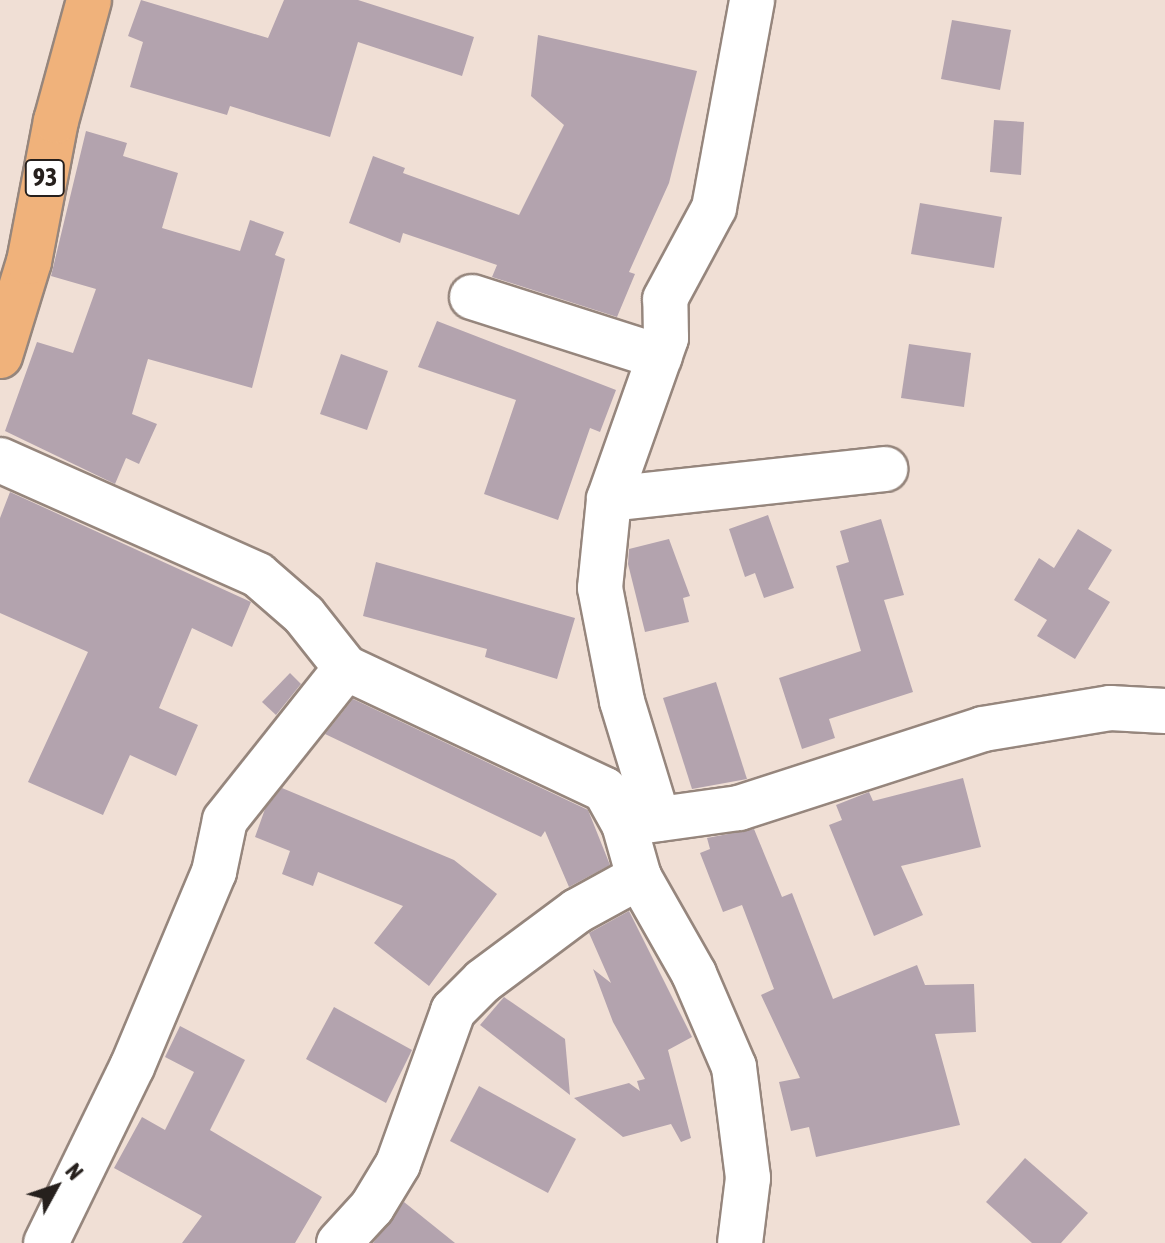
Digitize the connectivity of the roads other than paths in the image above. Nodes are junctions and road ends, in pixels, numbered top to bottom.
1 (89, 0) edge
2 (752, 0) edge
3 (472, 297) dead end
4 (0, 356) edge
5 (660, 357) junction
6 (0, 460) edge
7 (885, 469) dead end
8 (609, 499) junction
9 (346, 668) junction
10 (1165, 711) edge
11 (641, 822) junction
12 (639, 877) junction
13 (46, 1243) edge
14 (339, 1243) edge
15 (740, 1243) edge

1 - 4 main road, 93
2 - 5 street
3 - 5 street
5 - 8 street
6 - 9 street
7 - 8 street
8 - 11 street
9 - 11 street
9 - 13 street
10 - 11 street
11 - 12 street
12 - 14 street
12 - 15 street

